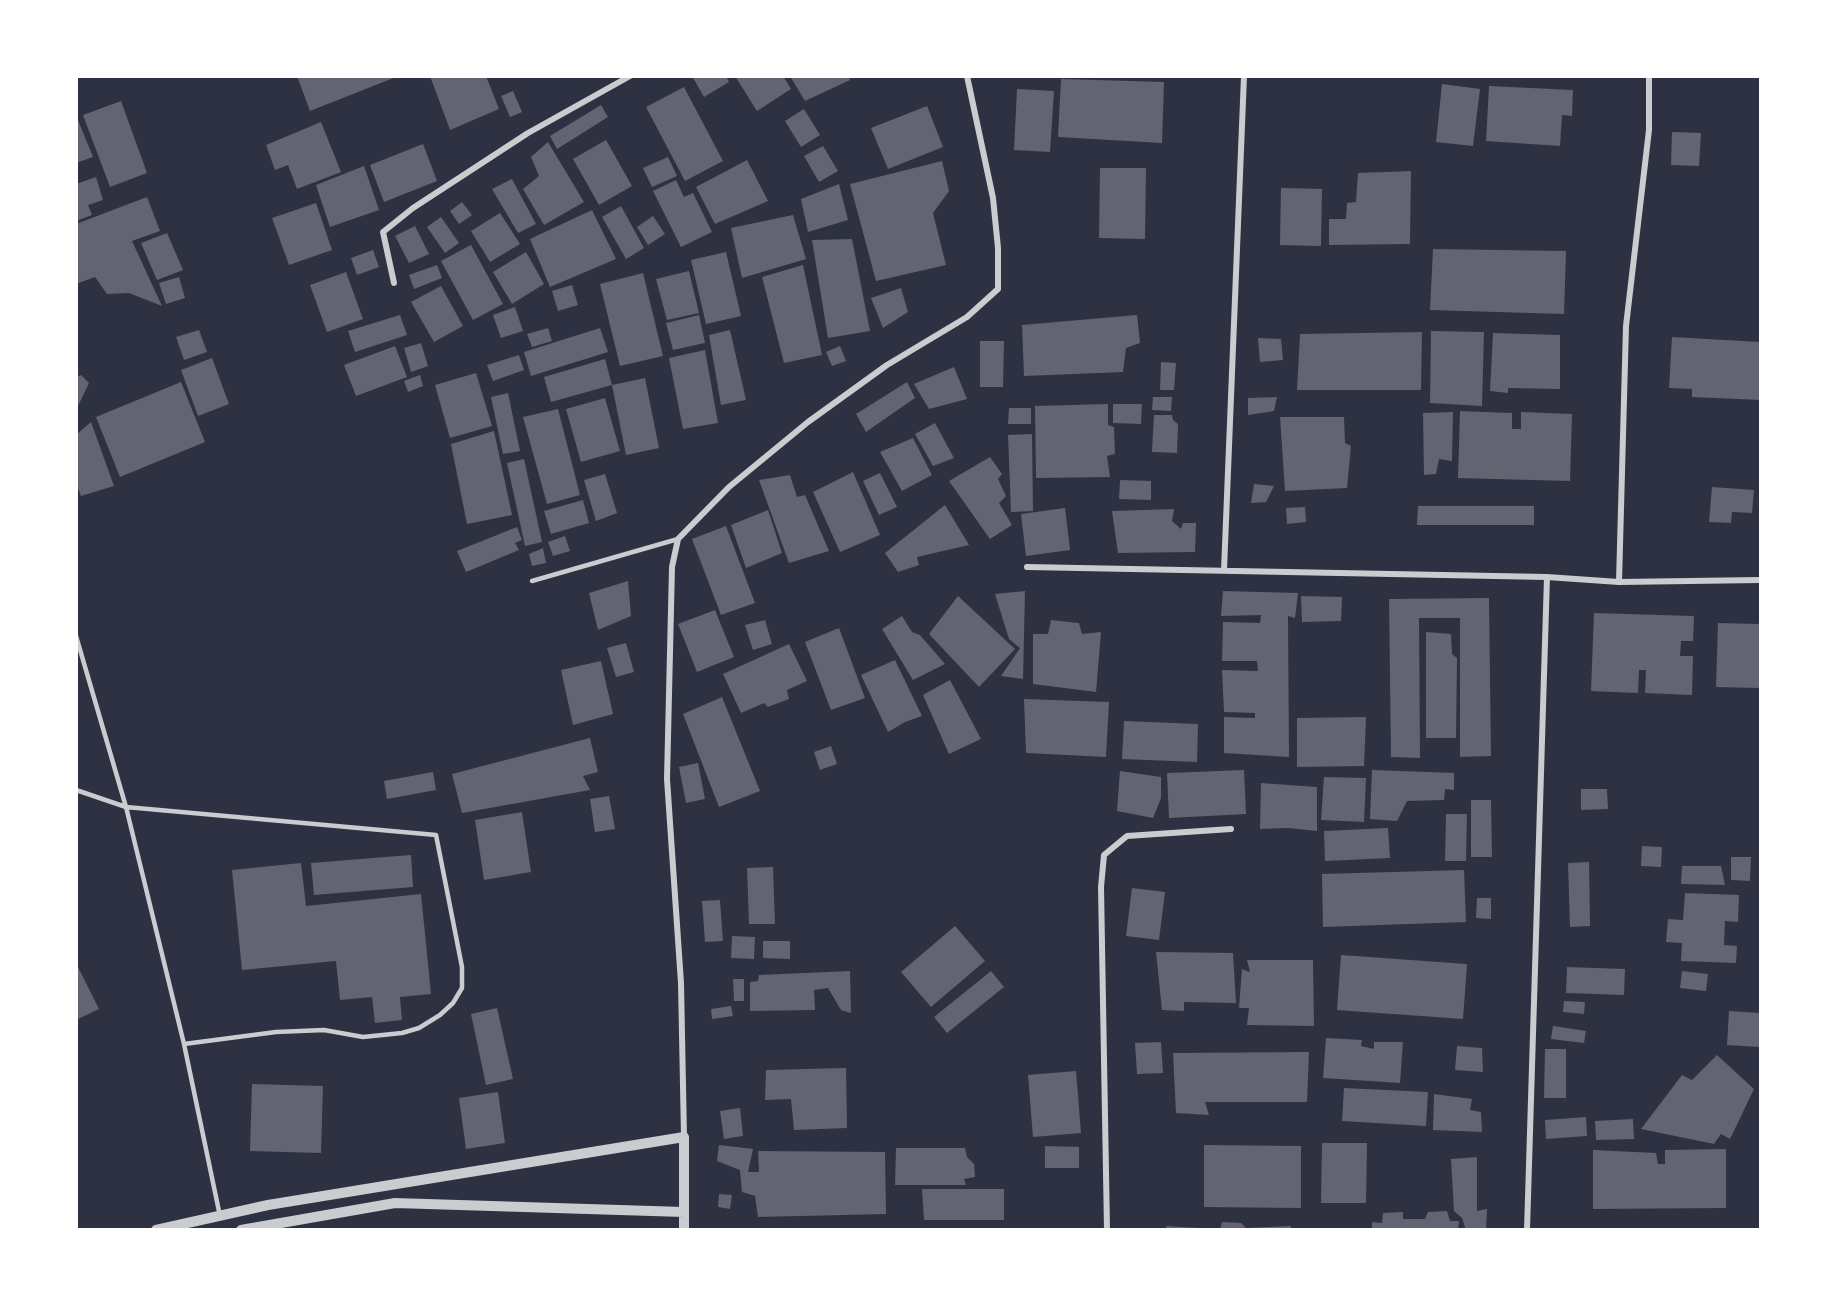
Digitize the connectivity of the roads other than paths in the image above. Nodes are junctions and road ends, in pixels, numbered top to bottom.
1 (630, 76) edge
2 (967, 76) edge
3 (1244, 76) edge
4 (1649, 76) edge
5 (394, 283) dead end
6 (678, 539) junction
7 (1027, 567) dead end
8 (1224, 570) junction
9 (1547, 577) junction
10 (532, 580) dead end
11 (1761, 580) edge
12 (1619, 582) junction
13 (76, 636) edge
14 (76, 790) edge
15 (126, 807) junction
16 (1231, 829) dead end
17 (184, 1044) junction
18 (684, 1137) junction
19 (684, 1212) junction
20 (220, 1216) junction
21 (156, 1230) edge
22 (240, 1230) edge
23 (684, 1230) edge
24 (1107, 1230) edge
25 (1527, 1230) edge

1 - 5 street
2 - 6 street
3 - 8 street
4 - 12 street
6 - 10 lane
6 - 18 street
7 - 8 street
8 - 9 street
9 - 12 street
9 - 25 street
11 - 12 street
13 - 15 lane
14 - 15 lane
15 - 17 lane
15 - 17 lane
16 - 24 street
17 - 20 lane
18 - 19 street
18 - 20 street
19 - 22 street
19 - 23 street
20 - 21 street

